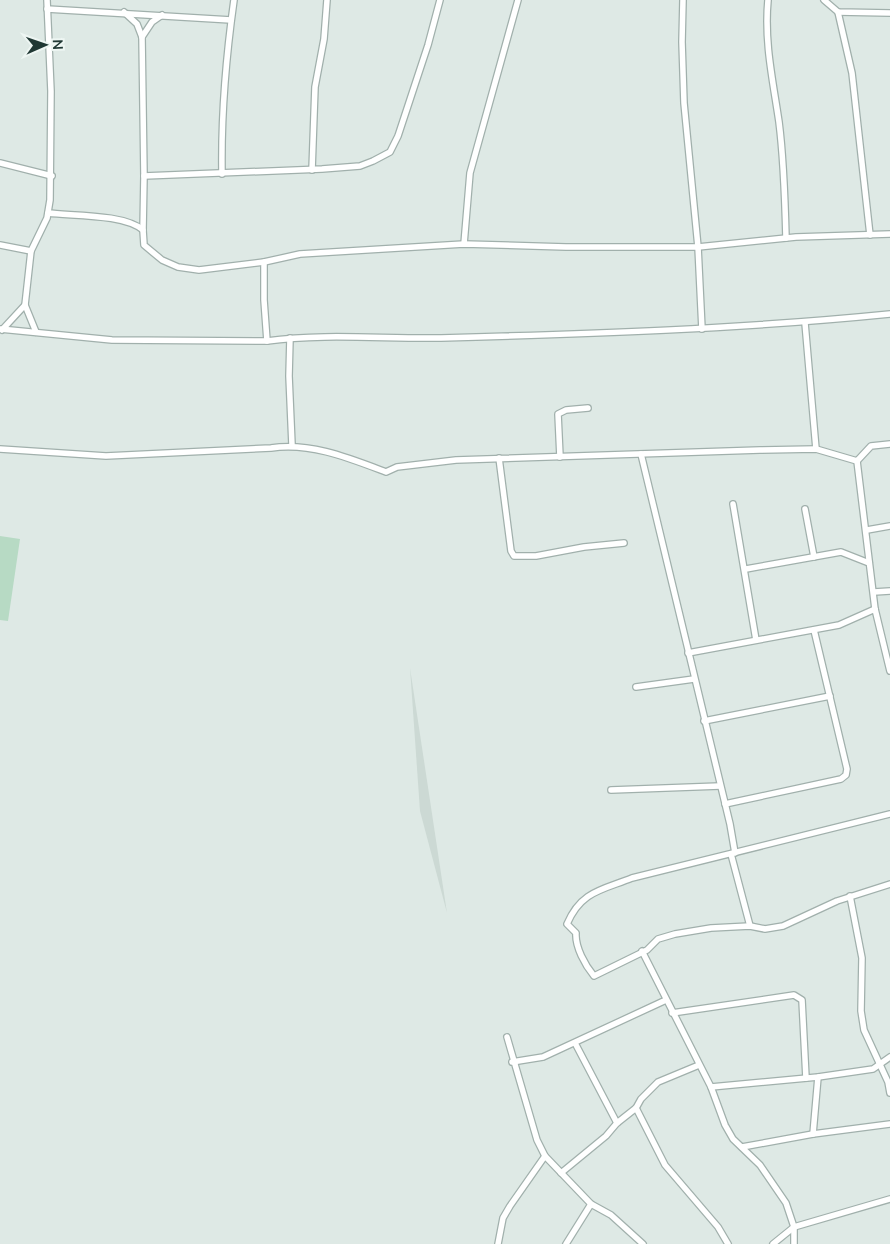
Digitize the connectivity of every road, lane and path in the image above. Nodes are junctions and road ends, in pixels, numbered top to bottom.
1 (47, 0) edge
2 (234, 0) edge
3 (327, 0) edge
4 (440, 0) edge
5 (518, 0) edge
6 (684, 0) edge
7 (768, 0) edge
8 (824, 0) edge
9 (47, 9) junction
10 (124, 12) junction
11 (838, 12) junction
12 (890, 13) edge
13 (162, 15) junction
14 (231, 20) junction
15 (142, 37) junction
16 (0, 163) edge
17 (312, 170) junction
18 (222, 174) junction
19 (52, 176) junction
20 (144, 176) junction
21 (48, 213) junction
22 (143, 230) junction
23 (890, 234) edge
24 (870, 235) junction
25 (786, 238) junction
26 (464, 244) junction
27 (0, 245) edge
28 (698, 246) junction
29 (31, 251) junction
30 (264, 262) junction
31 (25, 305) junction
32 (890, 314) edge
33 (805, 323) junction
34 (702, 329) junction
35 (1, 330) edge
36 (36, 332) junction
37 (290, 338) junction
38 (267, 341) junction
39 (588, 408) dead end
40 (890, 444) edge
41 (292, 445) junction
42 (0, 449) edge
43 (816, 449) junction
44 (641, 454) junction
45 (560, 457) junction
46 (498, 458) junction
47 (857, 461) junction
48 (733, 504) dead end
49 (805, 509) dead end
50 (890, 526) edge
51 (867, 530) junction
52 (624, 543) dead end
53 (814, 557) junction
54 (869, 563) junction
55 (746, 569) junction
56 (890, 591) edge
57 (874, 592) junction
58 (875, 609) junction
59 (814, 630) junction
60 (756, 640) junction
61 (688, 653) junction
62 (889, 658) edge
63 (890, 671) edge
64 (694, 678) junction
65 (636, 687) dead end
66 (830, 696) junction
67 (704, 721) junction
68 (720, 786) junction
69 (611, 790) dead end
70 (725, 804) junction
71 (890, 814) edge
72 (733, 853) junction
73 (890, 884) edge
74 (850, 896) junction
75 (750, 926) junction
76 (642, 951) junction
77 (666, 1000) junction
78 (672, 1013) junction
79 (507, 1037) dead end
80 (575, 1044) junction
81 (890, 1057) edge
82 (512, 1062) junction
83 (698, 1065) junction
84 (881, 1065) junction
85 (818, 1077) junction
86 (806, 1078) junction
87 (711, 1087) junction
88 (890, 1093) edge
89 (636, 1108) junction
90 (617, 1123) junction
91 (890, 1124) edge
92 (813, 1134) junction
93 (742, 1147) junction
94 (545, 1156) junction
95 (560, 1173) junction
96 (890, 1199) edge
97 (591, 1204) junction
98 (794, 1227) junction
99 (498, 1244) edge
100 (566, 1244) edge
101 (643, 1244) edge
102 (728, 1244) edge
103 (773, 1244) edge
104 (794, 1244) edge

1 - 9 street
2 - 14 street
3 - 17 street
4 - 17 street
5 - 26 street
6 - 28 street
7 - 25 street
8 - 11 street
9 - 10 street
9 - 19 street
10 - 13 street
10 - 15 street
11 - 12 street
11 - 24 street
13 - 14 street
13 - 15 street
14 - 18 street
15 - 20 street
16 - 19 street
17 - 18 street
18 - 20 street
19 - 21 street
20 - 22 street
21 - 22 street
21 - 29 street
22 - 30 street
23 - 24 street
24 - 25 street
25 - 28 street
26 - 28 street
26 - 30 street
27 - 29 street
28 - 34 street
29 - 31 street
30 - 38 street
31 - 35 street
31 - 36 street
32 - 33 street
33 - 34 street
33 - 43 street
34 - 37 street
35 - 36 street
36 - 38 street
37 - 38 street
37 - 41 street
39 - 45 street
40 - 47 street
41 - 42 street
41 - 46 street
43 - 44 street
43 - 47 street
44 - 45 street
44 - 61 street
45 - 46 street
46 - 52 street
47 - 51 street
48 - 55 street
49 - 53 street
50 - 51 street
51 - 54 street
53 - 54 street
53 - 55 street
54 - 57 street
55 - 60 street
56 - 57 street
57 - 58 street
58 - 59 street
58 - 62 street
59 - 60 street
59 - 66 street
60 - 61 street
61 - 64 street
62 - 63 street
64 - 65 street
64 - 67 street
66 - 67 street
66 - 70 street
67 - 68 street
68 - 69 street
68 - 70 street
70 - 72 street
71 - 72 street
72 - 75 street
72 - 76 street
73 - 74 street
74 - 75 street
74 - 84 street
75 - 76 street
76 - 77 street
77 - 78 street
77 - 80 street
78 - 83 street
78 - 86 street
79 - 82 street
80 - 82 street
80 - 90 street
81 - 84 street
82 - 94 street
83 - 87 street
83 - 89 street
84 - 85 street
84 - 88 street
85 - 86 street
85 - 92 street
86 - 87 street
87 - 93 street
89 - 90 street
89 - 102 street
90 - 95 street
91 - 92 street
92 - 93 street
93 - 98 street
94 - 95 street
94 - 99 street
95 - 97 street
96 - 98 street
97 - 100 street
97 - 101 street
98 - 103 street
98 - 104 street

